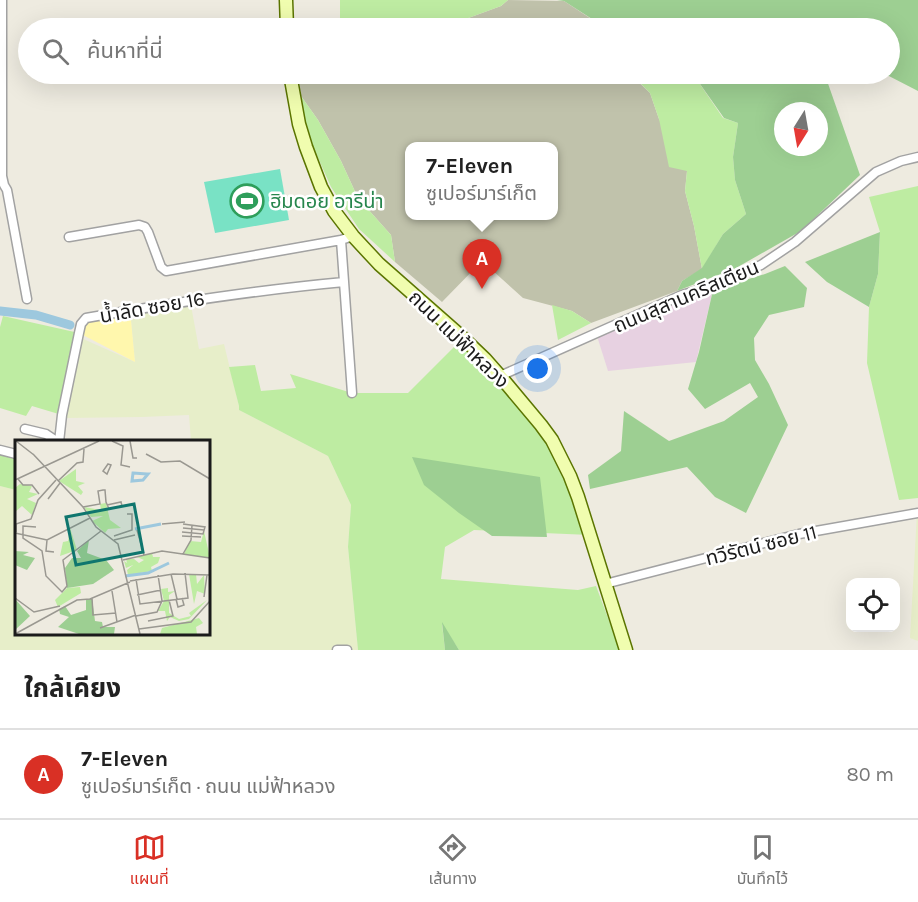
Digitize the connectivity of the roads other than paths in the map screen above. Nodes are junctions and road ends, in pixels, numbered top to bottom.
1 (2, 0) edge
2 (286, 0) edge
3 (287, 18) edge
4 (1, 22) edge
5 (292, 84) edge
6 (918, 157) edge
7 (2, 185) edge
8 (69, 237) dead end
9 (347, 238) junction
10 (344, 282) junction
11 (27, 299) dead end
12 (500, 376) junction
13 (352, 393) dead end
14 (25, 429) dead end
15 (56, 440) edge
16 (58, 440) edge
17 (0, 450) edge
18 (15, 454) edge
19 (918, 513) edge
20 (605, 584) junction
21 (337, 650) edge
22 (347, 650) edge
23 (626, 650) edge

1 - 4 street
2 - 3 street
4 - 7 street
5 - 9 street, ถนน แม่ฟ้าหลวง
6 - 12 street, ถนนสุสานคริสเตียน
7 - 11 street
8 - 9 street
9 - 10 street
9 - 12 street, ถนน แม่ฟ้าหลวง
10 - 13 street
10 - 16 street, น้ำลัด ซอย 16
12 - 20 street, ถนน แม่ฟ้าหลวง
14 - 15 street
17 - 18 street
19 - 20 street, ทวีรัตน์ ซอย 11
20 - 23 street, ถนน แม่ฟ้าหลวง
21 - 22 street

